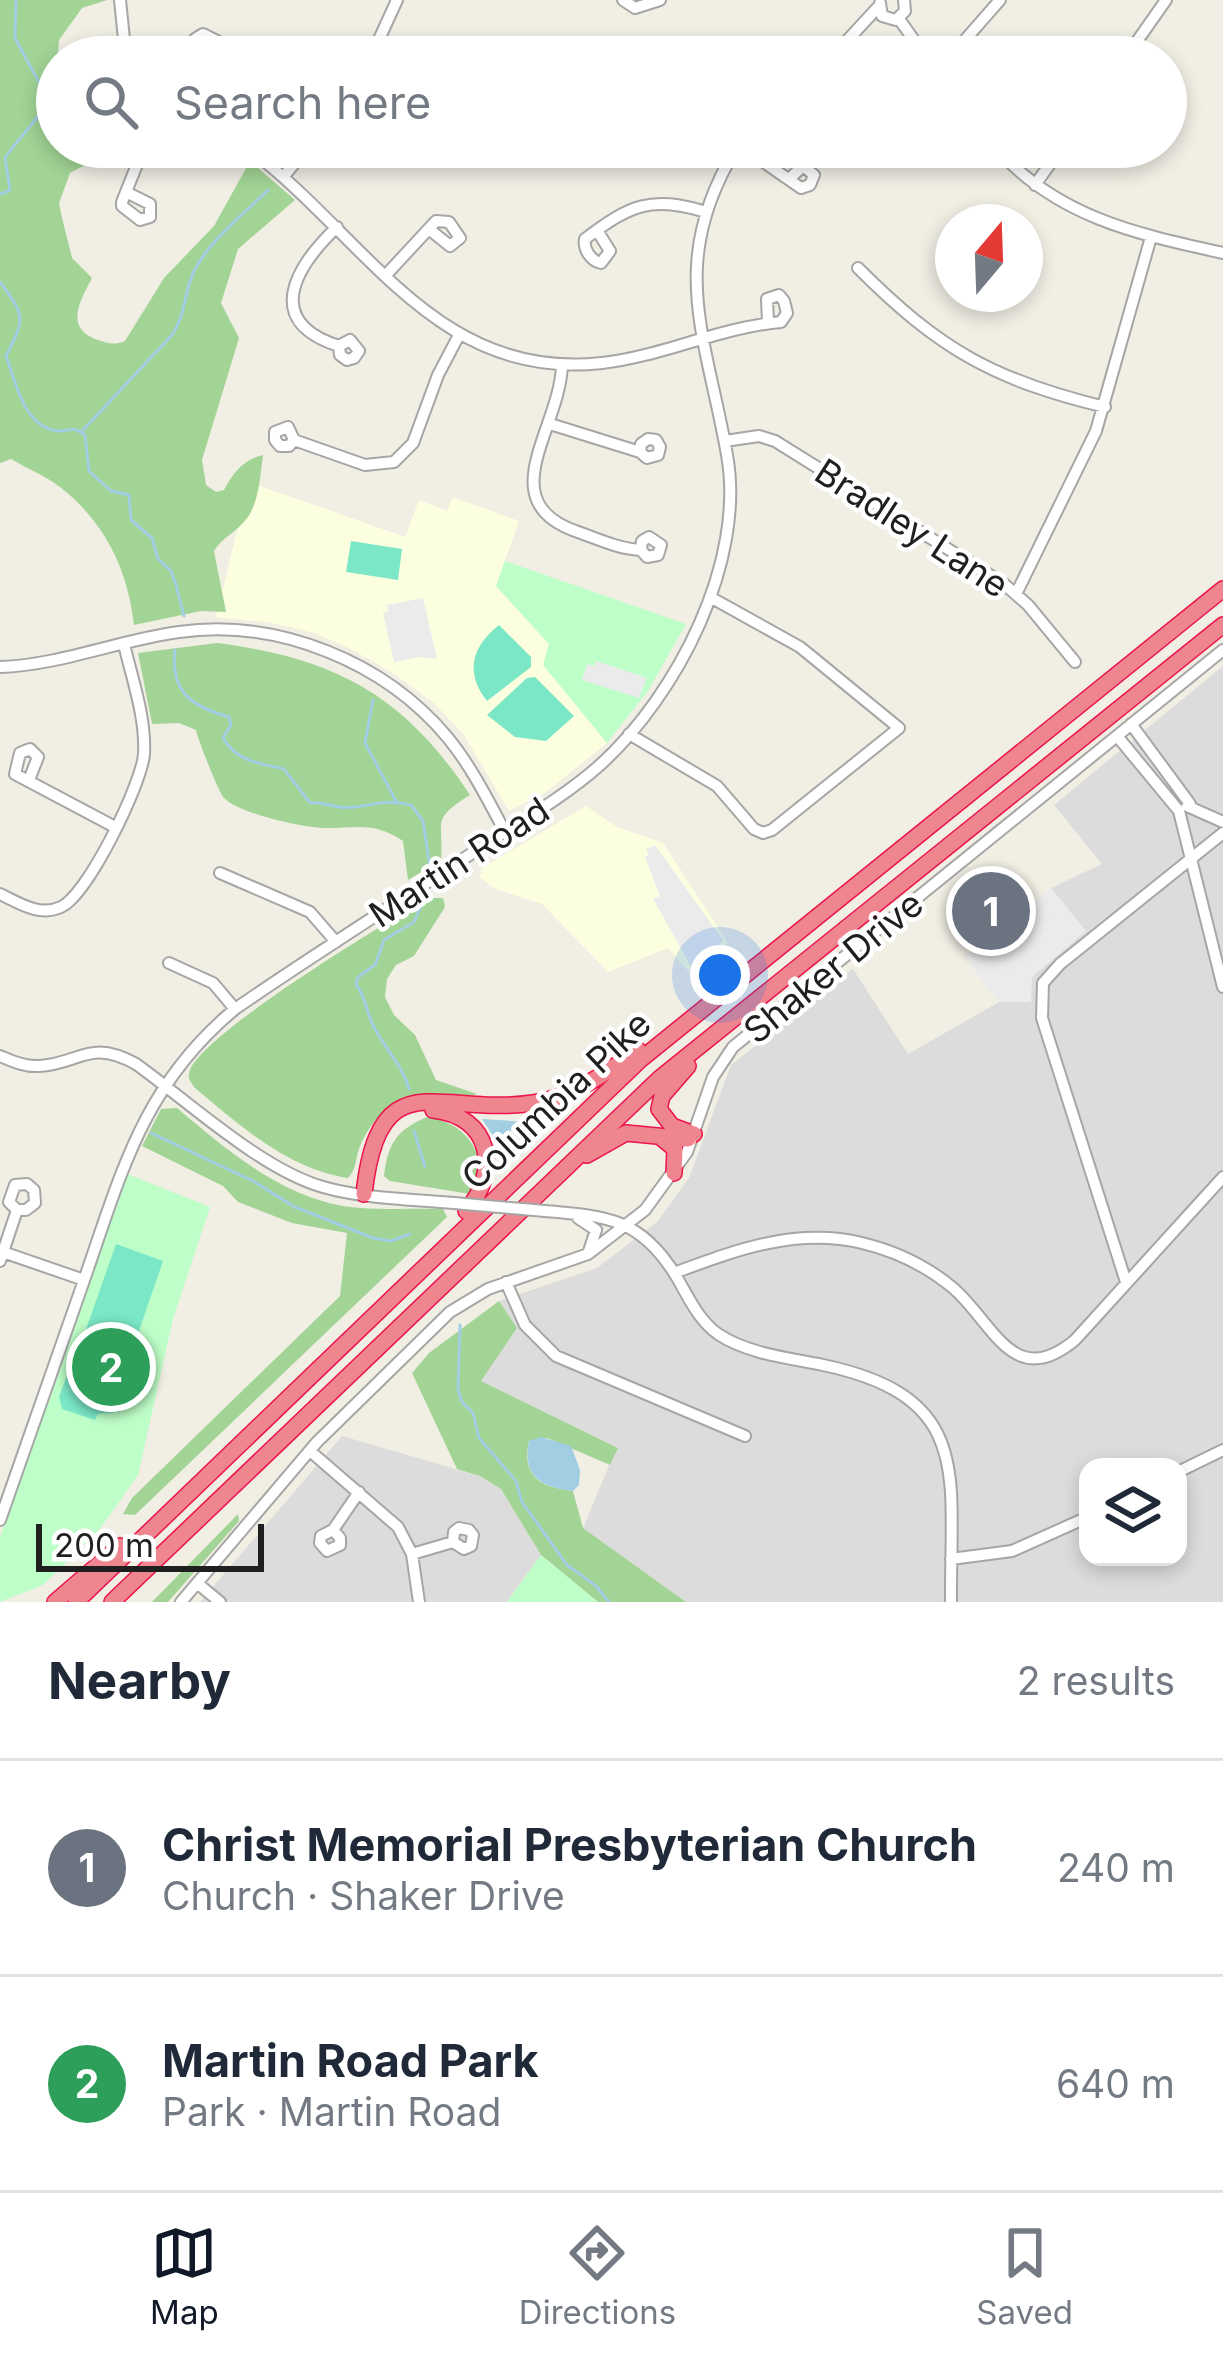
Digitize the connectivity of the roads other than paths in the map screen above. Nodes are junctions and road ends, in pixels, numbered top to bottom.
1 (120, 0) edge
2 (397, 0) edge
3 (623, 0) edge
4 (660, 0) edge
5 (1000, 0) edge
6 (1166, 0) edge
7 (906, 1) edge
8 (884, 7) edge
9 (124, 36) edge
10 (384, 36) edge
11 (854, 36) edge
12 (908, 36) edge
13 (968, 36) edge
14 (1141, 36) edge
15 (136, 168) edge
16 (274, 168) edge
17 (291, 168) edge
18 (729, 168) edge
19 (772, 168) edge
20 (1017, 168) edge
21 (1047, 168) edge
22 (284, 176) junction
23 (789, 179) dead end
24 (1035, 185) junction
25 (126, 192) dead end
26 (706, 212) junction
27 (337, 227) junction
28 (430, 230) dead end
29 (598, 232) dead end
30 (1150, 237) junction
31 (1223, 253) edge
32 (858, 268) dead end
33 (385, 276) junction
34 (768, 323) dead end
35 (459, 335) junction
36 (701, 340) junction
37 (339, 346) dead end
38 (562, 364) junction
39 (1105, 406) junction
40 (550, 424) junction
41 (294, 440) dead end
42 (725, 441) junction
43 (640, 452) dead end
44 (640, 550) dead end
45 (1223, 590) edge
46 (1016, 594) junction
47 (710, 597) junction
48 (1223, 625) edge
49 (124, 644) junction
50 (1223, 650) edge
51 (1075, 662) dead end
52 (0, 667) edge
53 (1131, 724) junction
54 (629, 734) junction
55 (1117, 736) junction
56 (29, 780) dead end
57 (1185, 808) junction
58 (1223, 822) edge
59 (115, 827) junction
60 (505, 832) junction
61 (1223, 833) edge
62 (1192, 858) junction
63 (220, 873) dead end
64 (0, 894) edge
65 (336, 942) junction
66 (169, 963) dead end
67 (744, 975) junction
68 (1223, 987) edge
69 (235, 1009) junction
70 (730, 1021) junction
71 (0, 1055) edge
72 (164, 1084) junction
73 (651, 1133) junction
74 (693, 1137) junction
75 (674, 1174) junction
76 (1223, 1177) edge
77 (550, 1180) junction
78 (370, 1195) junction
79 (17, 1210) dead end
80 (570, 1214) junction
81 (630, 1225) junction
82 (587, 1254) junction
83 (1, 1255) edge
84 (674, 1273) junction
85 (84, 1280) junction
86 (506, 1282) junction
87 (1126, 1282) junction
88 (404, 1284) junction
89 (284, 1400) junction
90 (745, 1436) dead end
91 (310, 1450) junction
92 (1223, 1450) edge
93 (1187, 1468) edge
94 (242, 1479) junction
95 (358, 1492) junction
96 (0, 1520) edge
97 (1079, 1520) edge
98 (333, 1530) dead end
99 (453, 1542) dead end
100 (412, 1554) junction
101 (951, 1559) junction
102 (197, 1583) junction
103 (55, 1602) edge
104 (76, 1602) edge
105 (112, 1602) edge
106 (123, 1602) edge
107 (181, 1602) edge
108 (220, 1602) edge
109 (418, 1602) edge
110 (951, 1602) edge

1 - 9 street
2 - 10 street
3 - 4 street
5 - 13 street
6 - 14 street
7 - 8 street
8 - 11 street
8 - 12 street
15 - 25 street
16 - 22 street
17 - 22 street
18 - 26 street, Martin Road
19 - 23 street
20 - 24 street
21 - 24 street
22 - 27 street
24 - 30 street
26 - 29 street
26 - 36 street, Martin Road
27 - 33 street
27 - 37 street
28 - 33 street
30 - 31 street
30 - 39 street
32 - 39 street
33 - 35 street
34 - 36 street
35 - 38 street
35 - 41 street
36 - 38 street
36 - 42 street, Martin Road
38 - 40 street
39 - 46 street
40 - 43 street
40 - 44 street
42 - 46 street, Bradley Lane
42 - 47 street, Martin Road
45 - 67 highway, Columbia Pike
46 - 51 street, Bradley Lane
47 - 54 street, Martin Road
47 - 54 street
48 - 70 highway, Columbia Pike
49 - 52 street
49 - 59 street
49 - 60 street
50 - 53 street, Shaker Drive
53 - 55 street, Shaker Drive
53 - 57 street
54 - 60 street, Martin Road
55 - 57 street
55 - 74 street, Shaker Drive
56 - 59 street
57 - 58 street
57 - 62 street
59 - 64 street
60 - 65 street, Martin Road
61 - 62 street
62 - 68 street
62 - 87 street
63 - 65 street
65 - 69 street, Martin Road
66 - 69 street
67 - 78 highway
67 - 88 highway, Columbia Pike
69 - 72 street, Martin Road
70 - 74 highway
70 - 77 highway, Columbia Pike
71 - 72 street
72 - 78 street
72 - 85 street, Martin Road
73 - 74 highway
73 - 75 highway
73 - 77 highway
74 - 75 street, Shaker Drive
75 - 81 street, Shaker Drive
76 - 87 street
77 - 94 highway, Columbia Pike
78 - 80 street, bridge
78 - 88 highway
79 - 83 street
80 - 81 street
80 - 82 street
81 - 82 street, Shaker Drive
81 - 84 street
82 - 86 street, Shaker Drive
83 - 85 street
84 - 87 street
84 - 101 street
85 - 96 street, Martin Road
86 - 90 street
86 - 91 street, Shaker Drive
88 - 89 highway, Columbia Pike
89 - 103 highway
89 - 104 highway, Columbia Pike
91 - 95 street
91 - 102 street, Shaker Drive
92 - 93 street
94 - 105 highway, Columbia Pike
94 - 106 highway
95 - 98 street
95 - 100 street
97 - 101 street
99 - 100 street
100 - 109 street
101 - 110 street
102 - 107 street, Shaker Drive
102 - 108 street

